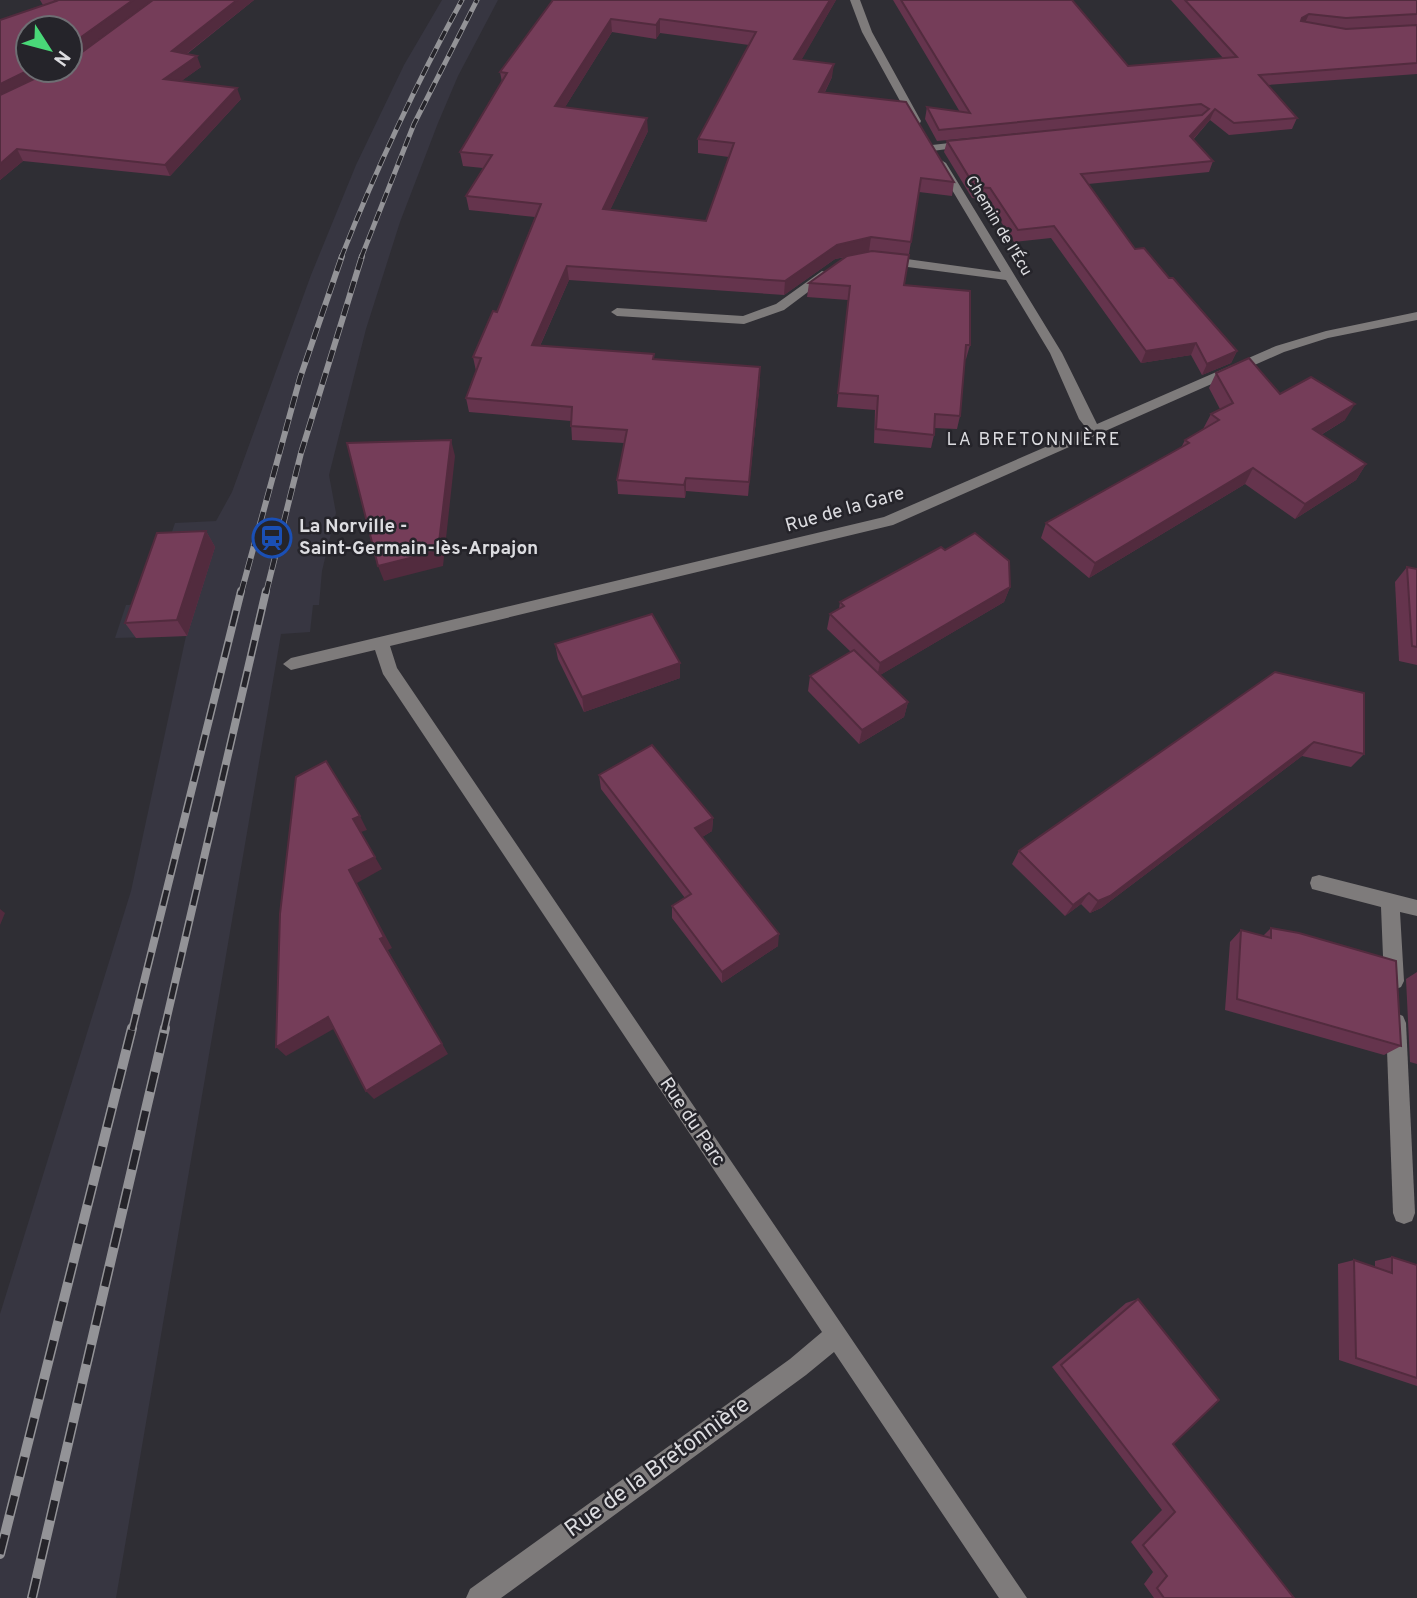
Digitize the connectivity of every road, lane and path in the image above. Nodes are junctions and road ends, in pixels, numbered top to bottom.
1 (855, 0) edge
2 (926, 138) junction
3 (974, 144) edge
4 (870, 258) edge
5 (840, 265) edge
6 (1010, 277) junction
7 (617, 312) dead end
8 (1417, 316) edge
9 (1095, 430) junction
10 (381, 642) junction
11 (291, 664) dead end
12 (1319, 883) dead end
13 (1390, 901) junction
14 (1417, 908) edge
15 (1404, 1213) dead end
16 (835, 1336) junction
17 (479, 1598) edge
18 (1014, 1598) edge

1 - 2 street, Chemin de l'Écu
2 - 3 street
2 - 6 street, Chemin de l'Écu
4 - 6 street
5 - 7 street
6 - 9 street, Chemin de l'Écu
8 - 9 street, Rue de la Gare
9 - 10 street, Rue de la Gare
10 - 11 street, Rue de la Gare
10 - 16 street, Rue du Parc
12 - 13 street
13 - 14 street
13 - 15 street
16 - 17 street, Rue de la Bretonnière
16 - 18 street, Rue du Parc

